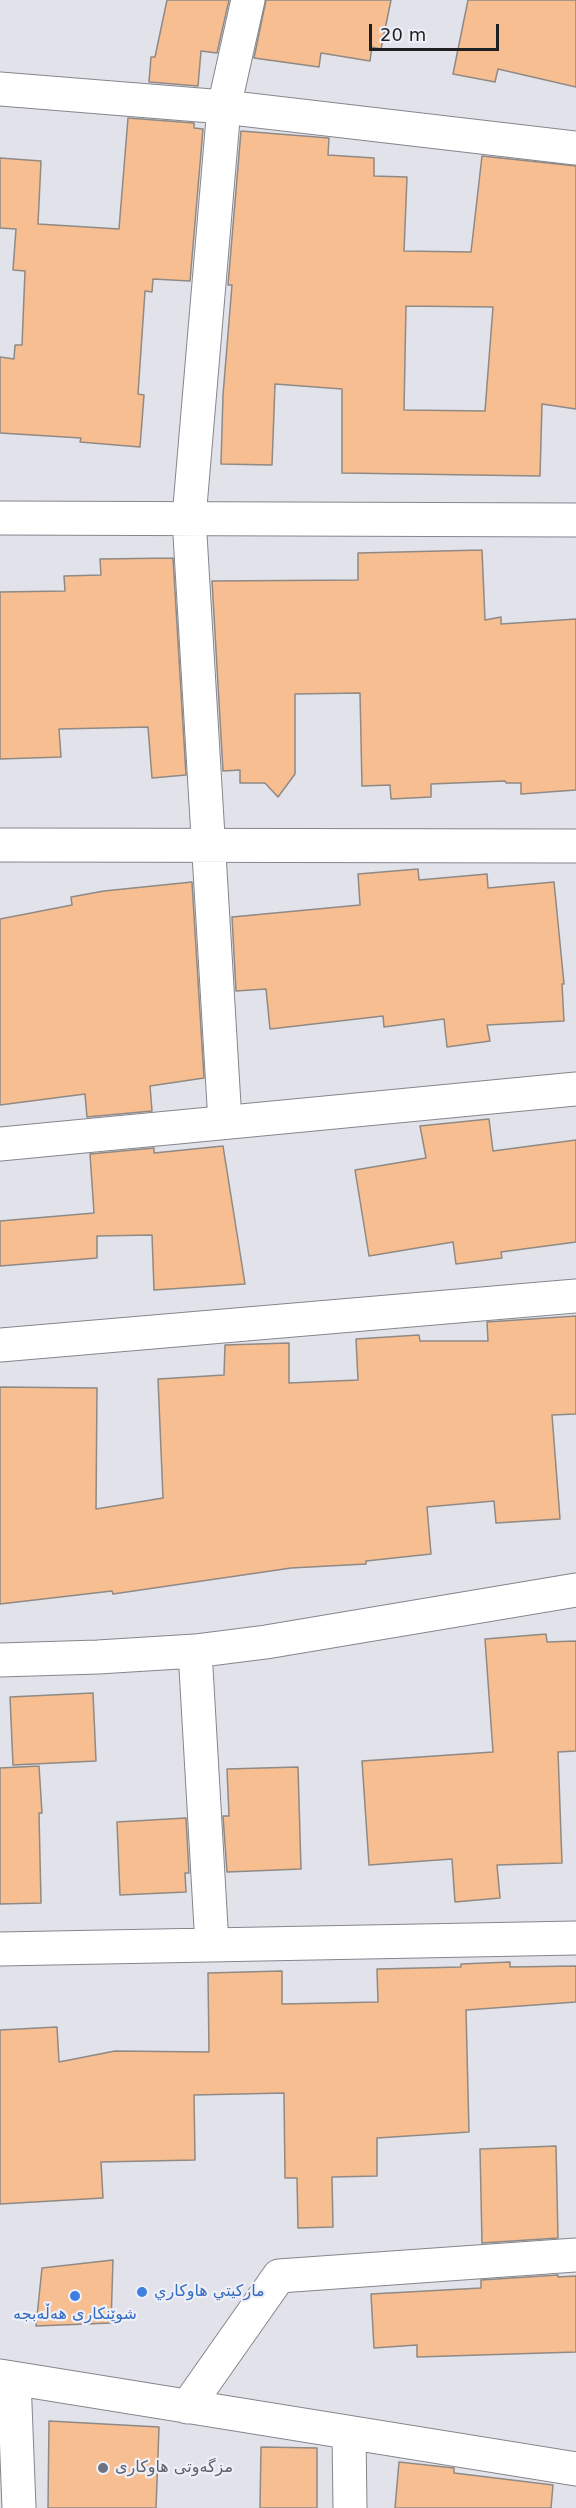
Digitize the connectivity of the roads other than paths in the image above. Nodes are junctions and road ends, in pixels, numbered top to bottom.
1 (248, 0) edge
2 (0, 89) edge
3 (224, 107) junction
4 (576, 148) edge
5 (0, 518) edge
6 (189, 518) junction
7 (576, 520) edge
8 (0, 845) edge
9 (210, 846) junction
10 (576, 846) edge
11 (576, 1089) edge
12 (225, 1122) junction
13 (0, 1144) edge
14 (576, 1296) edge
15 (0, 1345) edge
16 (576, 1590) edge
17 (195, 1651) junction
18 (0, 1660) edge
19 (576, 1938) edge
20 (212, 1945) junction
21 (0, 1949) edge
22 (576, 2255) edge
23 (7, 2378) edge
24 (187, 2407) junction
25 (349, 2433) junction
26 (576, 2469) edge
27 (19, 2508) edge
28 (350, 2508) edge

1 - 3 street
2 - 3 street
3 - 4 street
3 - 6 street
5 - 6 street
6 - 7 street
6 - 9 street
8 - 9 street
9 - 10 street
9 - 12 street
11 - 12 street
12 - 13 street
14 - 15 street
16 - 17 street
17 - 18 street
17 - 20 street
19 - 20 street
20 - 21 street
22 - 24 street
23 - 24 street
23 - 27 street
24 - 25 street
25 - 26 street
25 - 28 street

